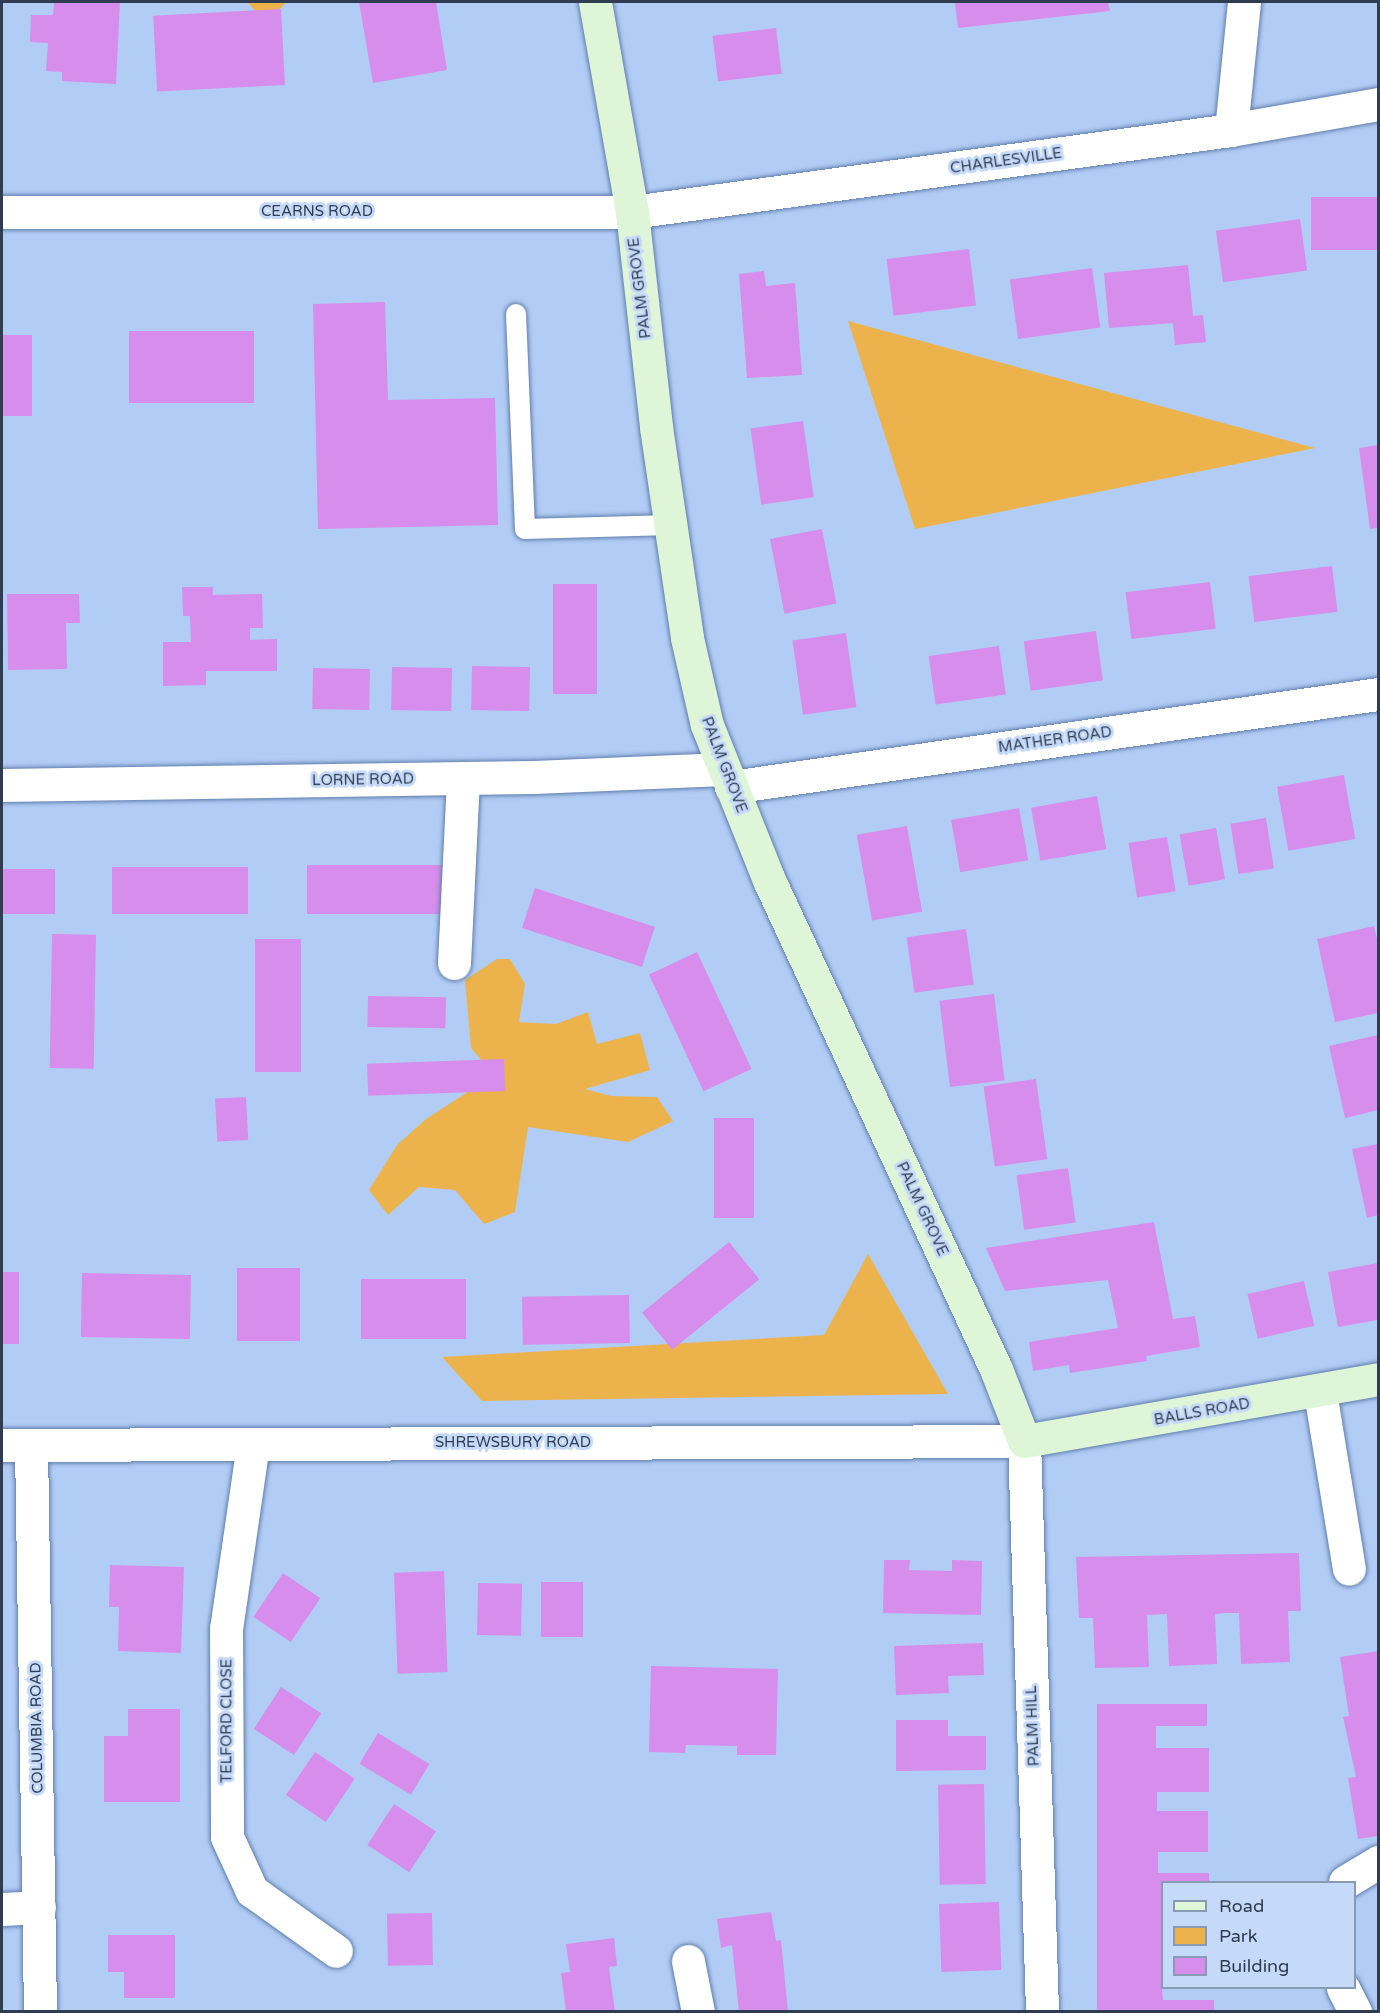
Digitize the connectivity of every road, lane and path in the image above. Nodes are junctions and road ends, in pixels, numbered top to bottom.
1 (595, 2) edge
2 (1244, 2) edge
3 (1378, 104) edge
4 (1231, 130) junction
5 (2, 212) edge
6 (632, 212) junction
7 (516, 314) dead end
8 (671, 525) junction
9 (1378, 694) edge
10 (463, 778) junction
11 (728, 778) junction
12 (2, 785) edge
13 (454, 963) dead end
14 (1378, 1379) edge
15 (1320, 1392) junction
16 (1024, 1441) junction
17 (254, 1444) junction
18 (16, 1445) edge
19 (1349, 1569) dead end
20 (1378, 1862) edge
21 (1347, 1881) edge
22 (39, 1907) junction
23 (2, 1909) edge
24 (336, 1952) dead end
25 (688, 1961) dead end
26 (1344, 1989) edge
27 (40, 2012) edge
28 (698, 2012) edge
29 (1042, 2012) edge
30 (1355, 2012) edge

1 - 6 street, PALM GROVE
2 - 4 street
3 - 4 street, CHARLESVILLE
4 - 6 street, CHARLESVILLE
5 - 6 street, CEARNS ROAD
6 - 8 street, PALM GROVE
7 - 8 lane
8 - 11 street, PALM GROVE
9 - 11 street, MATHER ROAD
10 - 11 street, LORNE ROAD
10 - 12 street, LORNE ROAD
10 - 13 street
11 - 16 street, PALM GROVE
14 - 15 street, BALLS ROAD
15 - 16 street, BALLS ROAD
15 - 19 street
16 - 17 street, SHREWSBURY ROAD
16 - 29 street, PALM HILL
17 - 18 street, SHREWSBURY ROAD
17 - 24 street, TELFORD CLOSE
18 - 22 street, COLUMBIA ROAD
20 - 21 street
22 - 23 street
22 - 27 street, COLUMBIA ROAD
25 - 28 street
26 - 30 street

